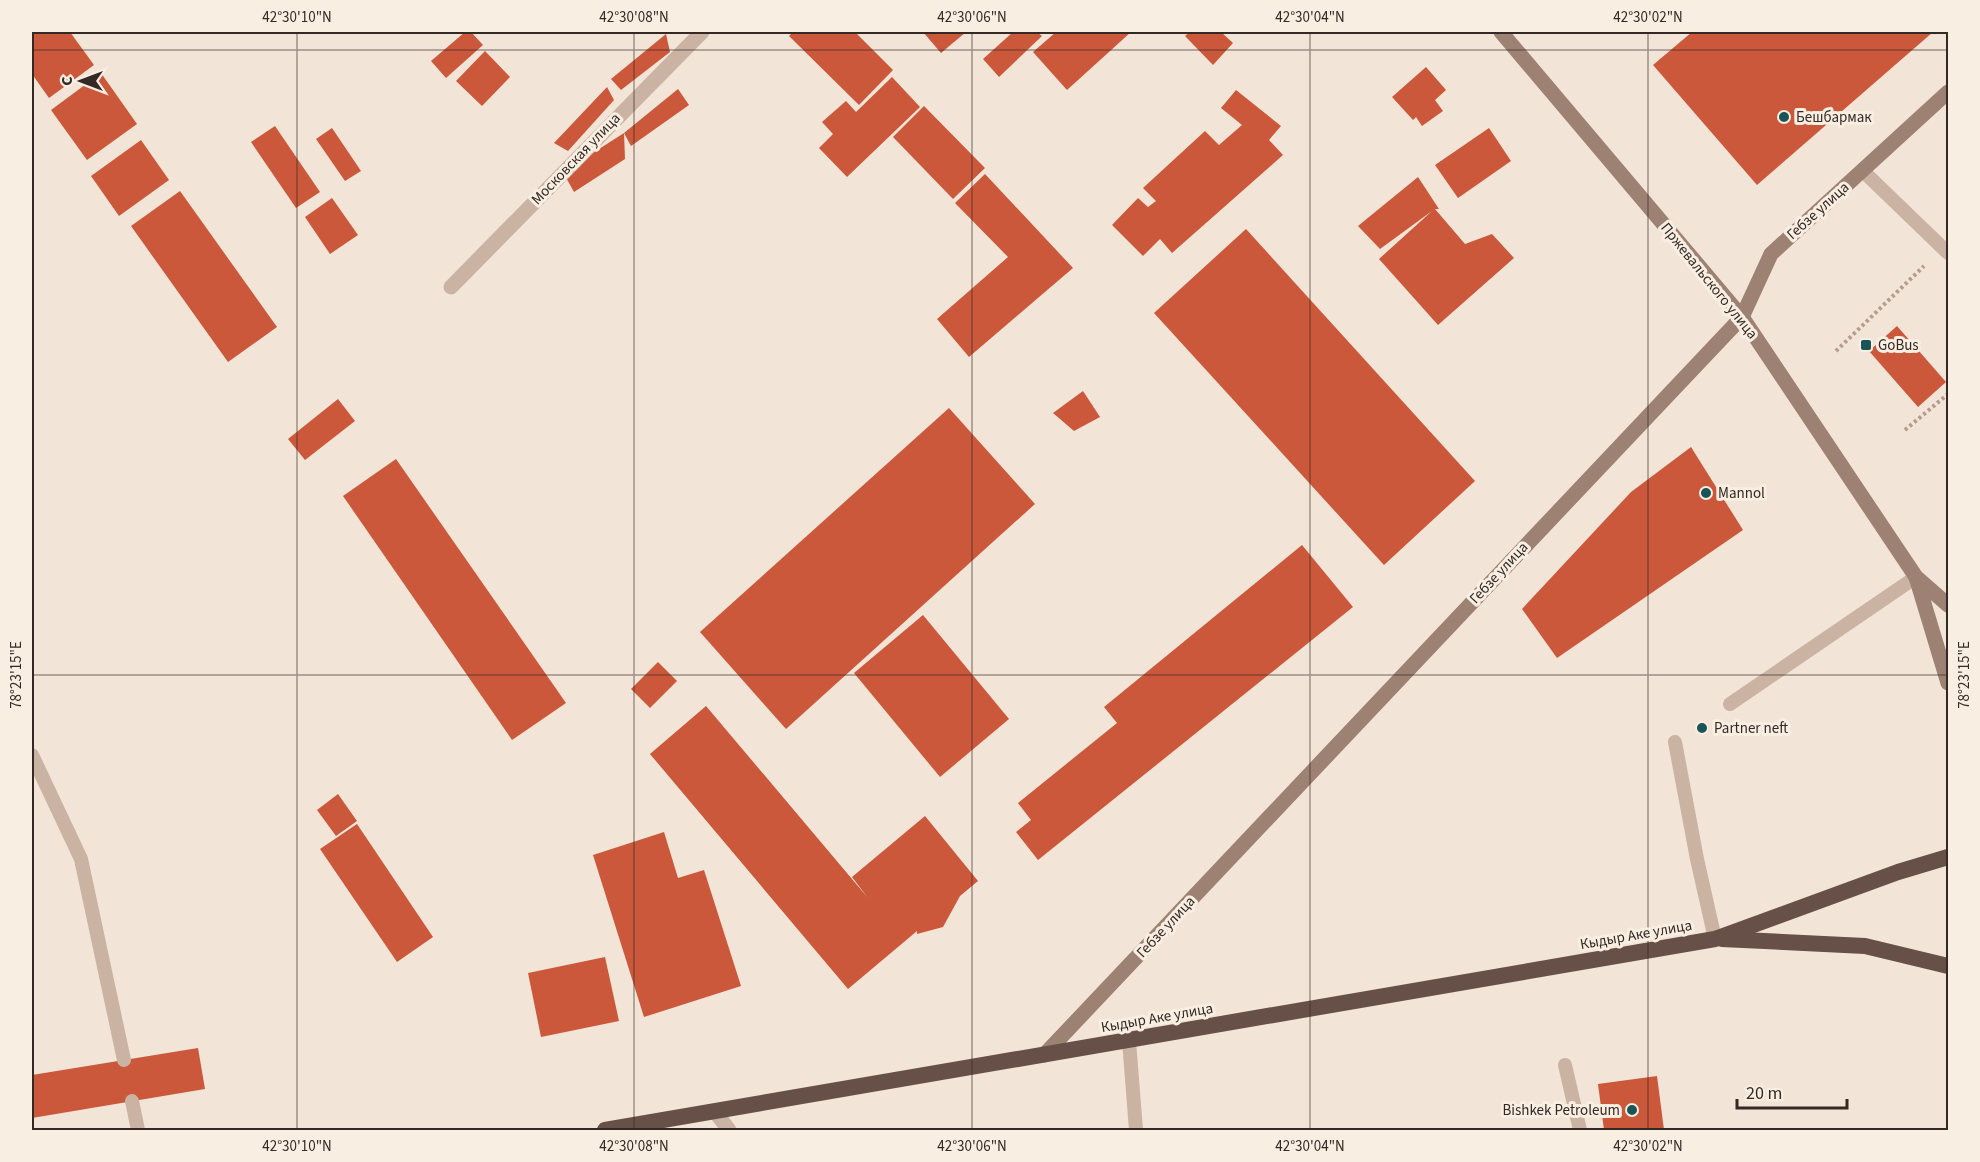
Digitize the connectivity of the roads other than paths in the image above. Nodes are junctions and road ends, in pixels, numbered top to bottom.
1 (702, 32) edge
2 (1501, 32) edge
3 (1948, 92) edge
4 (1863, 171) junction
5 (1948, 253) edge
6 (452, 287) dead end
7 (1742, 317) junction
8 (1916, 577) junction
9 (1948, 605) edge
10 (1948, 683) edge
11 (1730, 704) dead end
12 (1675, 742) dead end
13 (32, 755) edge
14 (1948, 857) edge
15 (1716, 939) junction
16 (1948, 966) edge
17 (1129, 1041) junction
18 (1044, 1055) junction
19 (124, 1060) dead end
20 (1565, 1065) dead end
21 (132, 1101) dead end
22 (716, 1113) junction
23 (138, 1131) edge
24 (605, 1131) edge
25 (729, 1131) edge
26 (1136, 1131) edge
27 (1580, 1131) edge

1 - 6 street, Московская улица
2 - 7 main road, Пржевальского улица
3 - 4 main road, Гебзе улица
4 - 5 lane
4 - 7 main road, Гебзе улица
7 - 8 main road, Пржевальского улица
7 - 18 main road, Гебзе улица
8 - 9 main road, Пржевальского улица
8 - 10 main road, Пржевальского улица
8 - 11 lane
12 - 15 lane
13 - 19 lane
14 - 15 highway, Кыдыр Аке улица
15 - 16 highway, Кыдыр Аке улица
15 - 17 highway, Кыдыр Аке улица
17 - 18 highway, Кыдыр Аке улица
17 - 26 lane
18 - 22 highway, Кыдыр Аке улица
20 - 27 lane
21 - 23 lane
22 - 24 highway, Кыдыр Аке улица
22 - 25 street

